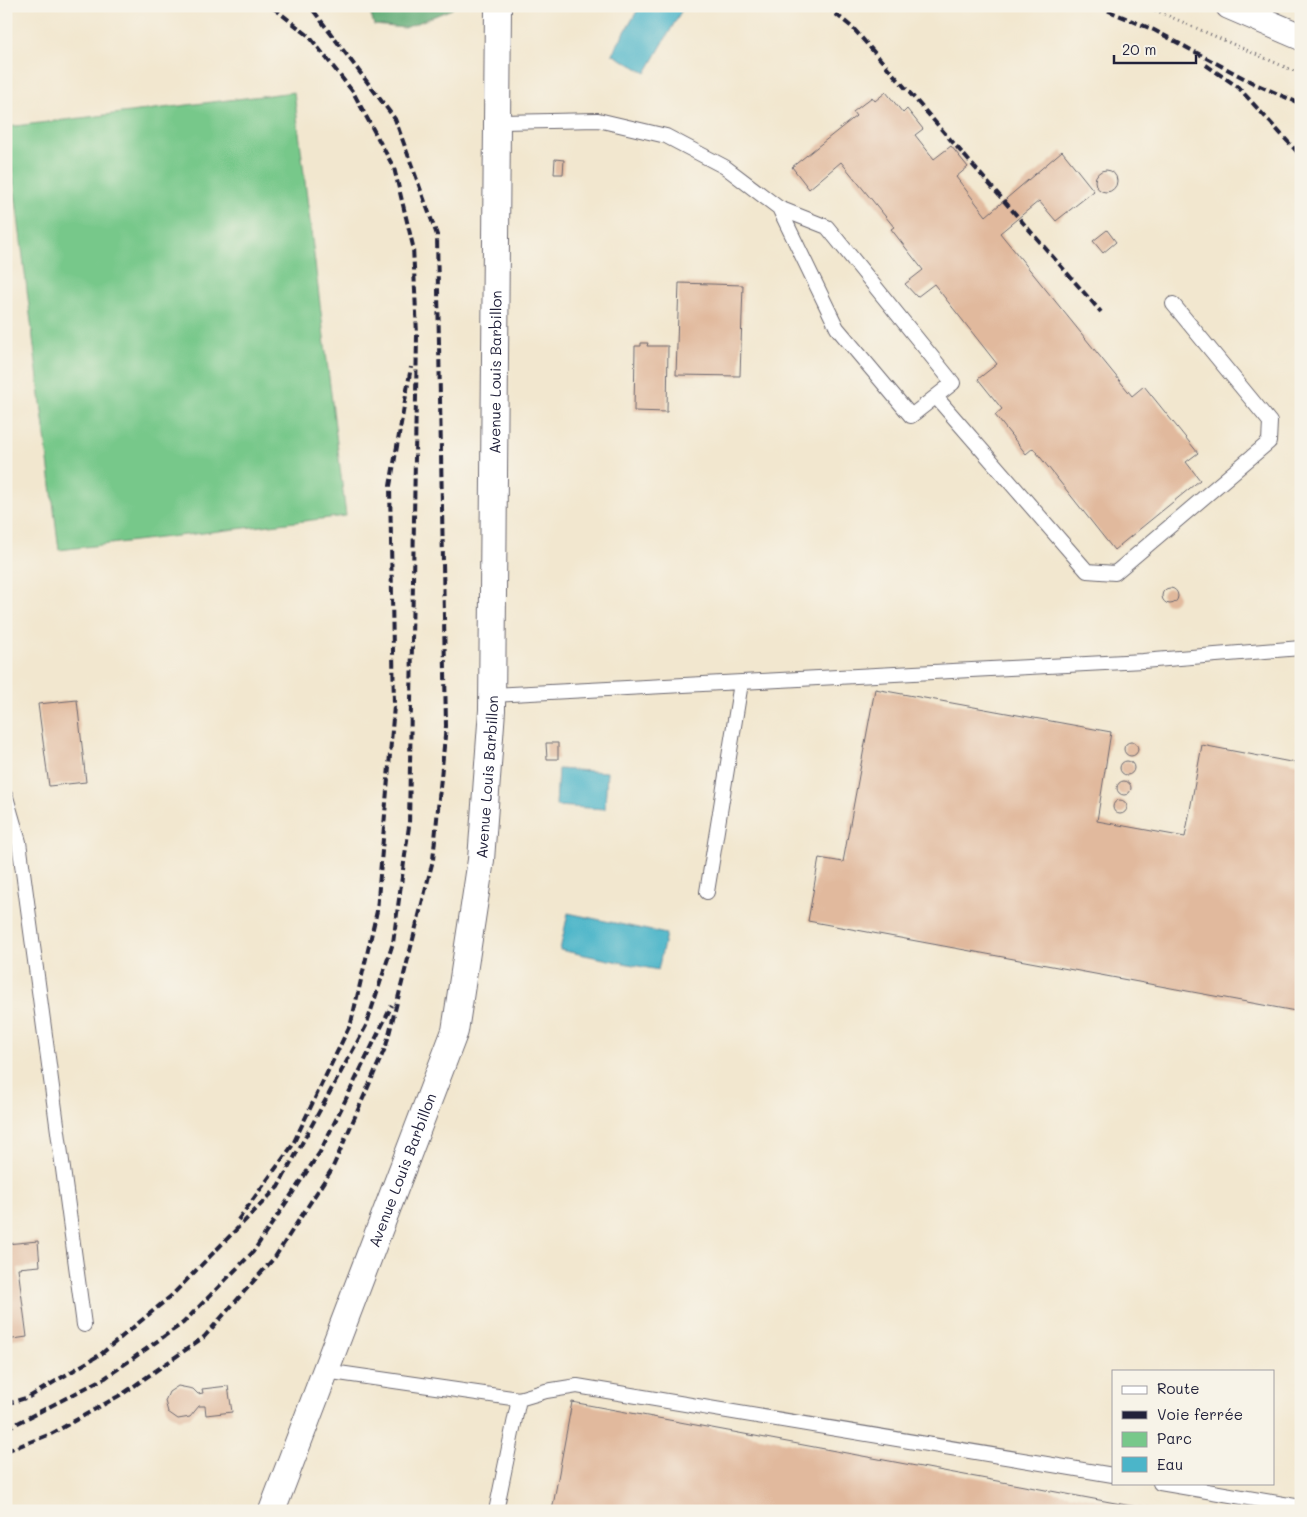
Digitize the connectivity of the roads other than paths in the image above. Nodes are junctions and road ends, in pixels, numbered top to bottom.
1 (498, 6) edge
2 (1229, 6) edge
3 (1301, 37) edge
4 (498, 122) junction
5 (779, 208) junction
6 (1173, 304) dead end
7 (936, 397) junction
8 (1301, 648) edge
9 (742, 682) junction
10 (493, 695) junction
11 (6, 797) edge
12 (707, 892) dead end
13 (84, 1325) dead end
14 (325, 1370) junction
15 (519, 1399) junction
16 (1112, 1476) edge
17 (1166, 1484) edge
18 (1301, 1507) edge
19 (272, 1511) edge
20 (496, 1511) edge

1 - 4 street, Avenue Louis Barbillon
2 - 3 street
4 - 5 lane
4 - 10 street, Avenue Louis Barbillon
5 - 7 lane
5 - 7 lane
6 - 7 lane
8 - 9 lane
9 - 10 lane
9 - 12 lane
10 - 14 street, Avenue Louis Barbillon
11 - 13 lane
14 - 15 lane
14 - 19 street, Avenue Louis Barbillon
15 - 16 lane
15 - 20 lane
17 - 18 lane

